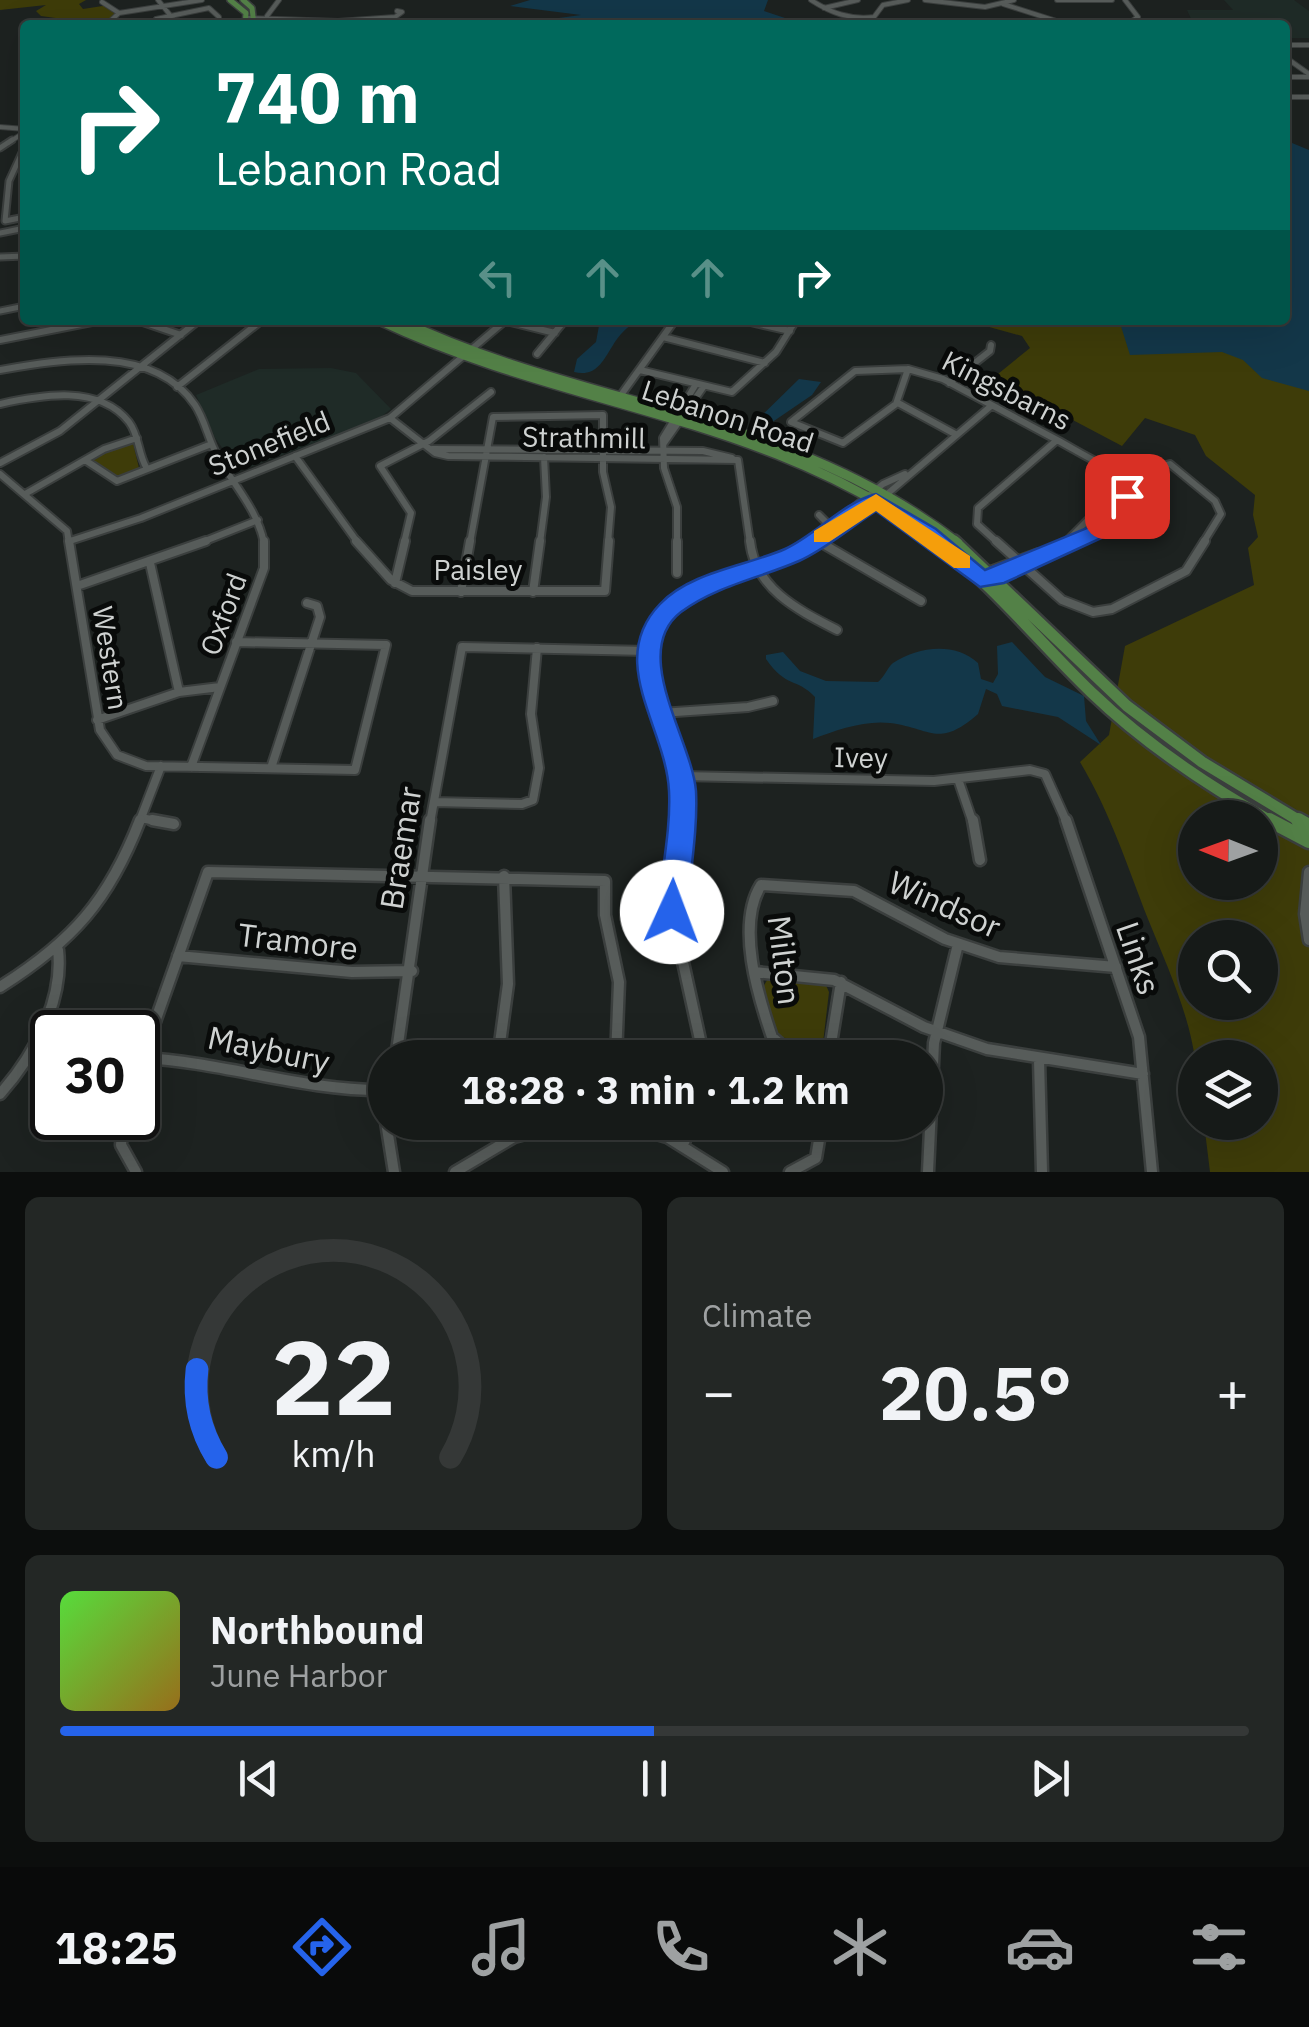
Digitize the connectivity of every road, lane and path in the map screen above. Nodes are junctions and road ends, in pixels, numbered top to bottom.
1 (157, 0) edge
2 (192, 0) edge
3 (202, 0) edge
4 (230, 0) edge
5 (243, 0) edge
6 (280, 0) edge
7 (811, 0) edge
8 (858, 0) edge
9 (908, 0) edge
10 (925, 0) edge
11 (1014, 0) edge
12 (1112, 0) edge
13 (1125, 0) edge
14 (104, 1) edge
15 (946, 1) edge
16 (1057, 1) edge
17 (1092, 1) edge
18 (183, 4) junction
19 (1003, 4) junction
20 (164, 8) junction
21 (824, 8) junction
22 (120, 13) junction
23 (172, 16) junction
24 (268, 16) junction
25 (256, 17) junction
26 (112, 20) edge
27 (163, 20) edge
28 (175, 20) edge
29 (219, 20) edge
30 (245, 20) edge
31 (248, 20) edge
32 (255, 20) edge
33 (316, 20) edge
34 (338, 20) edge
35 (389, 20) edge
36 (1054, 20) edge
37 (1133, 20) edge
38 (20, 157) edge
39 (20, 173) edge
40 (12, 174) junction
41 (20, 218) edge
42 (76, 325) edge
43 (151, 325) edge
44 (193, 325) edge
45 (256, 325) edge
46 (391, 325) edge
47 (407, 325) edge
48 (499, 325) edge
49 (524, 325) edge
50 (562, 325) edge
51 (671, 325) edge
52 (764, 325) edge
53 (793, 325) edge
54 (790, 331) junction
55 (555, 333) junction
56 (181, 335) junction
57 (662, 337) junction
58 (0, 340) edge
59 (991, 345) dead end
60 (537, 354) dead end
61 (464, 356) junction
62 (765, 362) junction
63 (140, 369) junction
64 (908, 369) junction
65 (0, 370) edge
66 (640, 370) junction
67 (949, 383) junction
68 (700, 385) junction
69 (177, 387) junction
70 (491, 392) dead end
71 (621, 396) junction
72 (96, 403) junction
73 (898, 403) junction
74 (0, 404) edge
75 (991, 406) junction
76 (680, 416) junction
77 (390, 418) junction
78 (955, 434) junction
79 (137, 438) junction
80 (1057, 440) junction
81 (424, 444) junction
82 (209, 446) junction
83 (664, 452) junction
84 (486, 454) junction
85 (544, 455) junction
86 (604, 455) junction
87 (295, 456) junction
88 (85, 460) junction
89 (738, 460) junction
90 (0, 463) edge
91 (146, 468) junction
92 (1124, 473) junction
93 (0, 474) edge
94 (1137, 474) junction
95 (234, 481) junction
96 (1116, 492) junction
97 (25, 494) junction
98 (876, 495) junction
99 (1127, 496) junction
100 (819, 514) dead end
101 (1090, 515) junction
102 (258, 520) junction
103 (1108, 528) junction
104 (833, 529) junction
105 (817, 540) junction
106 (70, 541) junction
107 (1065, 542) junction
108 (1052, 549) junction
109 (1017, 558) junction
110 (400, 561) junction
111 (1006, 562) junction
112 (150, 563) junction
113 (1025, 565) junction
114 (382, 570) junction
115 (758, 570) junction
116 (1014, 570) junction
117 (677, 573) dead end
118 (989, 575) junction
119 (395, 583) junction
120 (77, 586) junction
121 (461, 592) junction
122 (533, 592) junction
123 (921, 601) dead end
124 (308, 602) dead end
125 (837, 630) dead end
126 (236, 642) junction
127 (312, 644) junction
128 (537, 648) junction
129 (648, 650) junction
130 (220, 687) junction
131 (179, 692) junction
132 (773, 701) dead end
133 (661, 713) junction
134 (97, 720) junction
135 (161, 766) junction
136 (191, 767) junction
137 (271, 768) junction
138 (1040, 771) joint
139 (681, 776) junction
140 (958, 779) junction
141 (434, 802) junction
142 (141, 818) junction
143 (174, 824) dead end
144 (1309, 826) edge
145 (1309, 841) edge
146 (980, 860) dead end
147 (1309, 872) edge
148 (420, 875) junction
149 (504, 876) junction
150 (755, 889) joint
151 (1309, 940) edge
152 (958, 944) junction
153 (58, 950) junction
154 (178, 956) junction
155 (1116, 967) junction
156 (412, 971) junction
157 (755, 972) junction
158 (841, 982) junction
159 (0, 987) edge
160 (159, 1010) edge
161 (936, 1032) junction
162 (399, 1040) edge
163 (500, 1040) edge
164 (617, 1040) edge
165 (700, 1040) edge
166 (776, 1040) edge
167 (832, 1040) edge
168 (1038, 1060) junction
169 (160, 1062) edge
170 (1144, 1074) junction
171 (368, 1091) edge
172 (0, 1094) edge
173 (121, 1140) edge
174 (389, 1140) edge
175 (668, 1140) edge
176 (685, 1140) edge
177 (819, 1140) edge
178 (504, 1141) edge
179 (683, 1145) junction
180 (136, 1172) edge
181 (394, 1172) edge
182 (454, 1172) edge
183 (723, 1172) edge
184 (790, 1172) edge
185 (928, 1172) edge
186 (1042, 1172) edge
187 (1152, 1172) edge

1 - 20 street
2 - 18 street
3 - 18 street
4 - 30 main road
5 - 25 main road
6 - 24 street
7 - 21 street
8 - 21 street
9 - 21 street
10 - 15 street
11 - 19 street
12 - 17 street
13 - 37 street
14 - 22 street
15 - 19 street
16 - 17 street
18 - 20 street
19 - 36 street
20 - 22 street
20 - 23 street
22 - 26 street
23 - 27 street
23 - 28 street
23 - 29 street
24 - 25 street
24 - 33 street
25 - 31 street
25 - 32 main road
34 - 35 street
38 - 40 street
39 - 40 street
40 - 41 street
42 - 58 street
43 - 56 street
44 - 56 street
45 - 69 street
46 - 61 main road, Lebanon Road
47 - 61 main road, Lebanon Road
48 - 61 street, Stonefield
49 - 55 street
50 - 55 street
51 - 57 street
52 - 54 street
53 - 54 street
54 - 62 street
55 - 60 street
56 - 63 street
57 - 62 street
57 - 66 street
59 - 67 street
61 - 71 main road, Lebanon Road
61 - 76 main road, Lebanon Road
61 - 77 street, Stonefield
62 - 68 street
63 - 65 street
63 - 69 street
63 - 72 street
64 - 67 street, Kingsbarns
64 - 73 street
64 - 73 street, Kingsbarns
66 - 68 street
66 - 71 street
67 - 75 street, Kingsbarns
68 - 76 street
69 - 82 street, Oxford
70 - 81 street
71 - 76 main road, Lebanon Road
72 - 74 street
72 - 79 street
72 - 90 street
73 - 78 street
75 - 78 street
75 - 80 street, Kingsbarns
76 - 83 street
76 - 98 main road, Lebanon Road
77 - 81 street, Strathmill
77 - 87 street, Stonefield
78 - 98 street
79 - 88 street
79 - 91 street
80 - 92 street, Kingsbarns
80 - 109 street
81 - 84 street, Strathmill
81 - 110 street
82 - 91 street
82 - 95 street, Oxford
83 - 86 street, Strathmill
83 - 89 street, Strathmill
83 - 89 street, Strathmill
83 - 117 street
84 - 85 street, Strathmill
84 - 86 street
84 - 121 street
85 - 86 street, Strathmill
85 - 122 street
86 - 122 street, Paisley
87 - 95 street, Stonefield
87 - 114 street, Paisley
88 - 91 street
88 - 97 street
89 - 115 street
92 - 94 street, Kingsbarns
92 - 96 street
93 - 97 street
94 - 99 street
94 - 113 street, Kingsbarns
95 - 102 street, Oxford
95 - 106 street, Stonefield
96 - 99 street
96 - 101 street
97 - 106 street
98 - 104 street
98 - 118 main road, Lebanon Road
99 - 103 street
100 - 104 street
101 - 103 street
101 - 107 street
102 - 112 street
102 - 126 street, Oxford
103 - 107 street
104 - 105 street
105 - 115 street
105 - 123 street
106 - 120 street, Western
107 - 108 street
108 - 109 street
108 - 113 street
109 - 111 street
109 - 113 street
110 - 114 street
110 - 119 street
111 - 116 street
111 - 118 street
112 - 120 street
112 - 131 street
113 - 116 street
114 - 119 street, Paisley
115 - 125 street
115 - 129 street
116 - 118 street
118 - 144 main road, Lebanon Road
118 - 145 main road, Lebanon Road
119 - 121 street, Paisley
120 - 134 street, Western
121 - 122 street, Paisley
124 - 127 street
126 - 127 street
126 - 130 street, Oxford
127 - 137 street
127 - 137 street, Western
128 - 129 street
128 - 141 street, Braemar
128 - 141 street
129 - 133 street
130 - 131 street
130 - 136 street, Oxford
131 - 134 street
132 - 133 street
133 - 139 street
134 - 135 street, Western
135 - 136 street, Western
135 - 142 street
136 - 137 street, Western
138 - 140 street, Ivey
138 - 155 street, Links
139 - 140 street, Ivey
139 - 165 street
140 - 146 street
141 - 148 street, Braemar
142 - 143 street
142 - 153 street
147 - 151 street
148 - 149 street
148 - 154 street
148 - 156 street, Braemar
149 - 163 street
149 - 164 street
150 - 152 street, Windsor
150 - 157 street, Milton
152 - 155 street, Windsor
152 - 161 street
153 - 159 street
153 - 172 street
154 - 156 street, Tramore
154 - 160 street
155 - 170 street, Links
156 - 162 street, Braemar
157 - 158 street
157 - 166 street, Milton
158 - 161 street
158 - 167 street
161 - 168 street
161 - 185 street
168 - 170 street
168 - 186 street
169 - 171 street, Maybury
170 - 187 street, Links
173 - 180 street
174 - 181 street
175 - 179 street
176 - 179 street
177 - 184 street
178 - 182 street
179 - 183 street

